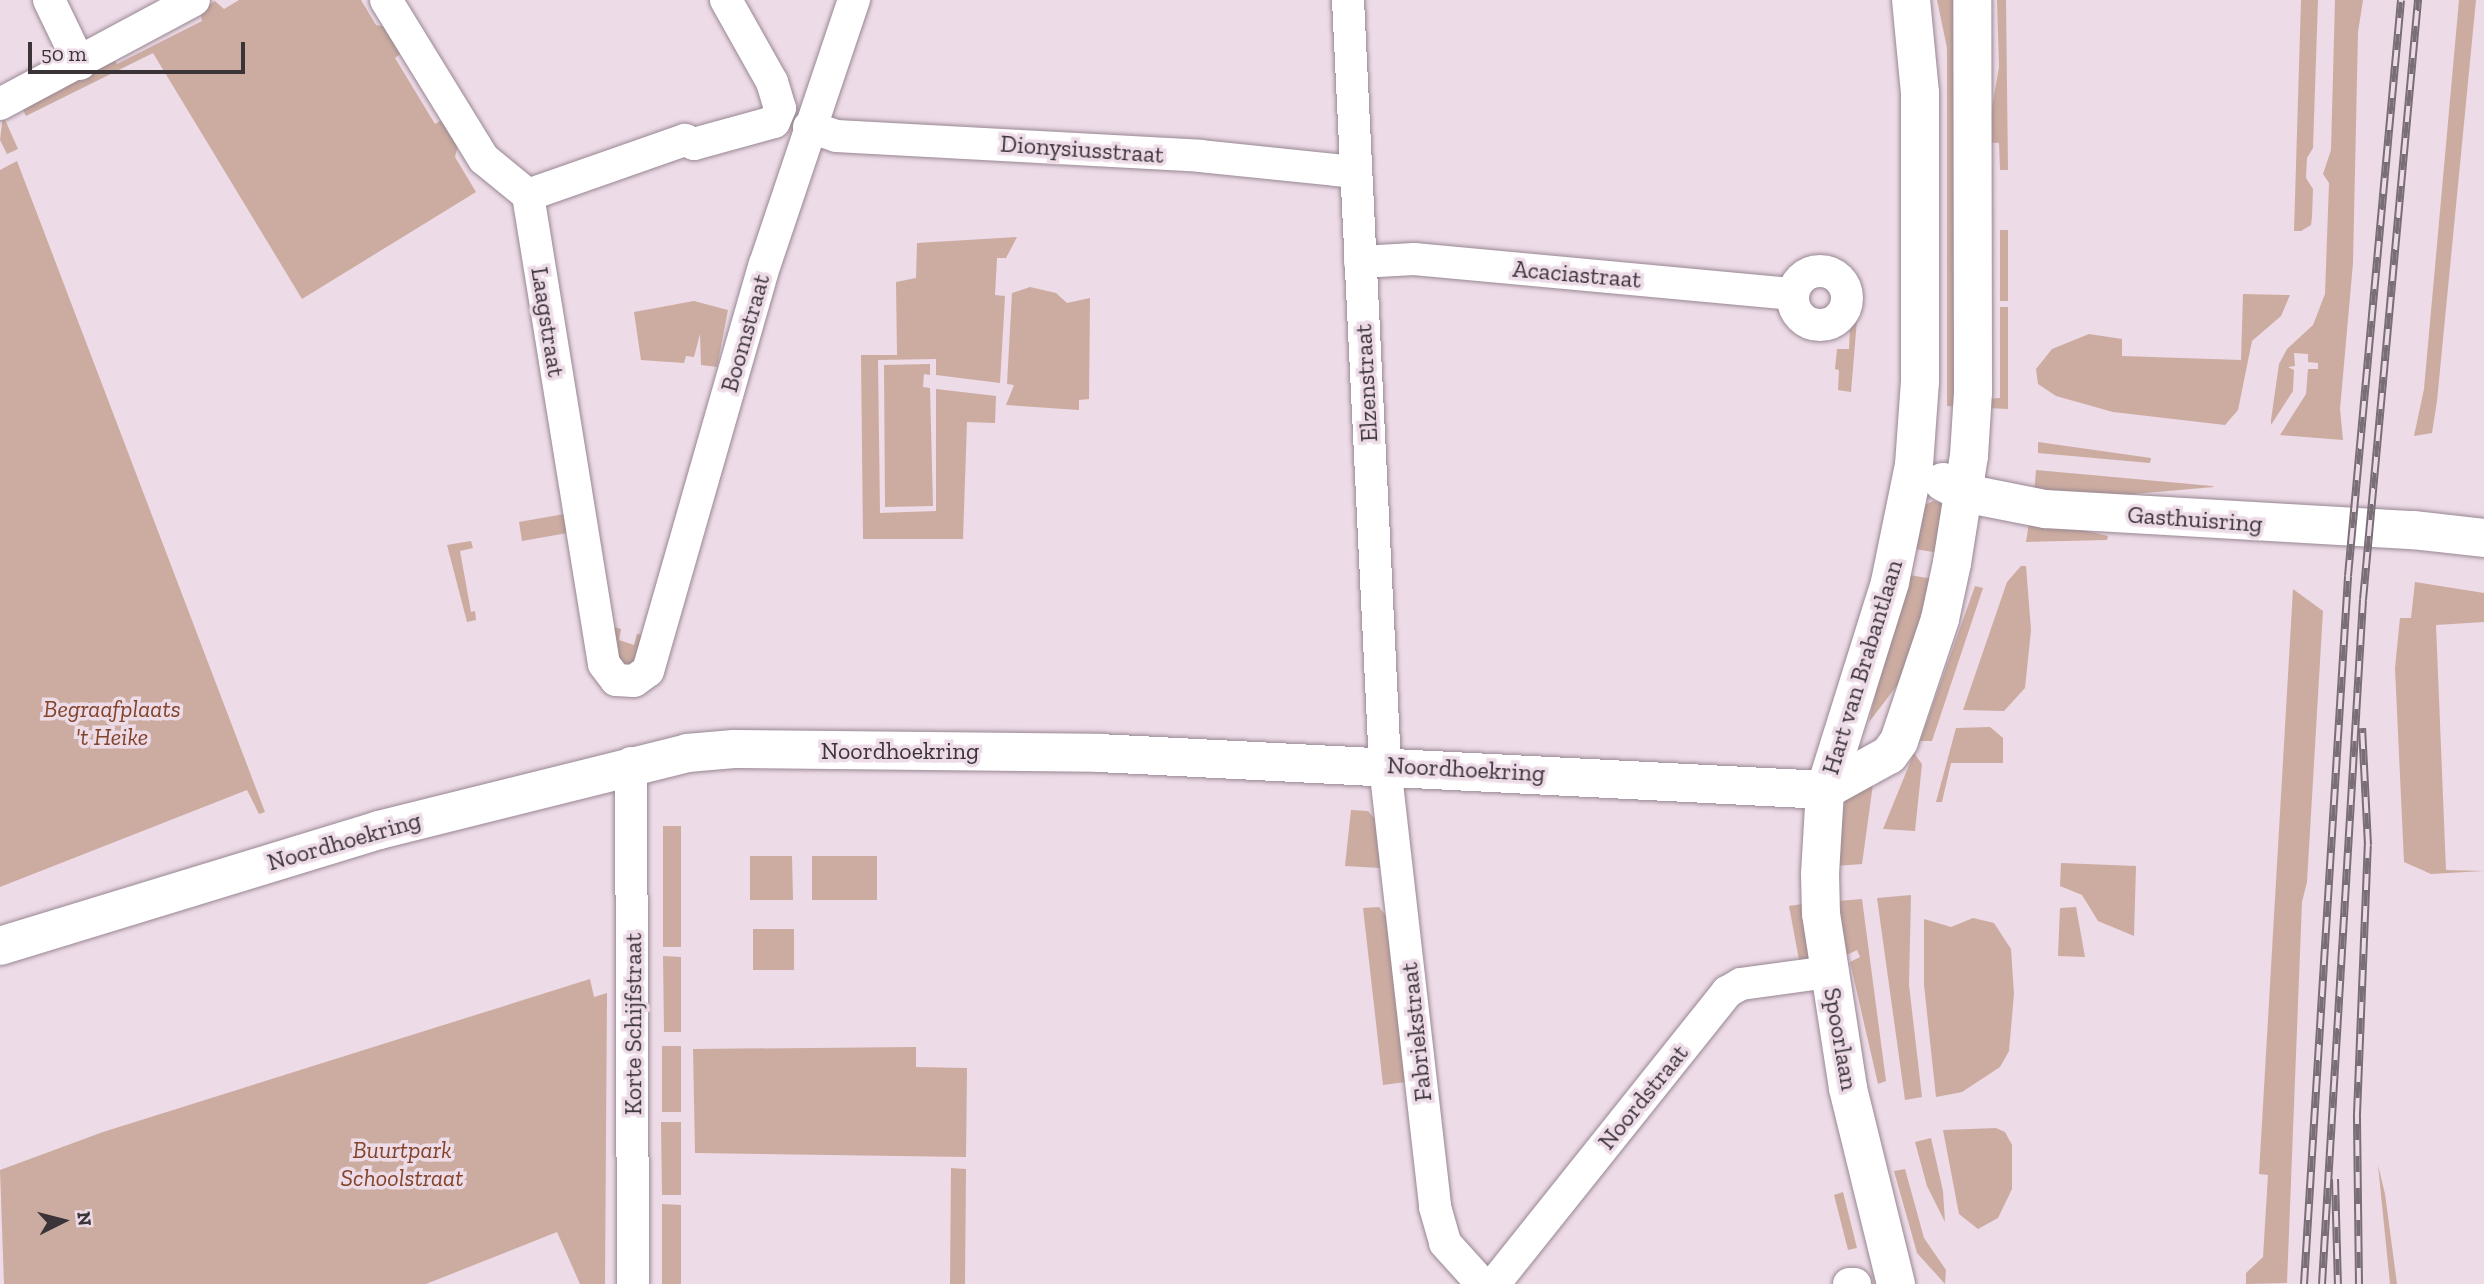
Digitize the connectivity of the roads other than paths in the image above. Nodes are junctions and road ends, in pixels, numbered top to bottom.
1 (49, 0) edge
2 (194, 0) edge
3 (386, 0) edge
4 (726, 0) edge
5 (854, 0) edge
6 (1348, 0) edge
7 (1911, 0) edge
8 (1972, 0) edge
9 (80, 64) junction
10 (0, 104) edge
11 (780, 108) junction
12 (811, 123) junction
13 (1356, 172) junction
14 (528, 195) junction
15 (1360, 262) junction
16 (1793, 294) dead end
17 (1914, 465) junction
18 (1964, 493) junction
19 (2484, 538) edge
20 (648, 671) joint
21 (631, 763) junction
22 (1386, 784) junction
23 (1825, 790) junction
24 (0, 946) edge
25 (1829, 972) junction
26 (633, 1284) edge
27 (1482, 1284) edge
28 (1494, 1284) edge
29 (1849, 1284) edge
30 (1856, 1284) edge
31 (1896, 1284) edge

1 - 9 street
2 - 9 street
3 - 14 street
4 - 11 street
5 - 12 street, Boomstraat
6 - 13 street, Elzenstraat
7 - 17 street, Hart van Brabantlaan
8 - 18 street, Hart van Brabantlaan
9 - 10 street
11 - 12 street, Dionysiusstraat
11 - 14 street
12 - 13 street, Dionysiusstraat
12 - 20 street, Boomstraat
13 - 15 street, Elzenstraat
14 - 20 street, Laagstraat
15 - 16 street, Acaciastraat
15 - 22 street, Elzenstraat
17 - 18 street, Gasthuisring
17 - 23 street, Hart van Brabantlaan
18 - 19 street, Gasthuisring
18 - 23 street, Hart van Brabantlaan
21 - 22 street, Noordhoekring
21 - 24 street, Noordhoekring
21 - 26 street, Korte Schijfstraat
22 - 23 street, Noordhoekring
22 - 27 street, Fabriekstraat
23 - 25 street, Spoorlaan
25 - 28 street, Noordstraat
25 - 31 street, Spoorlaan
29 - 30 street

